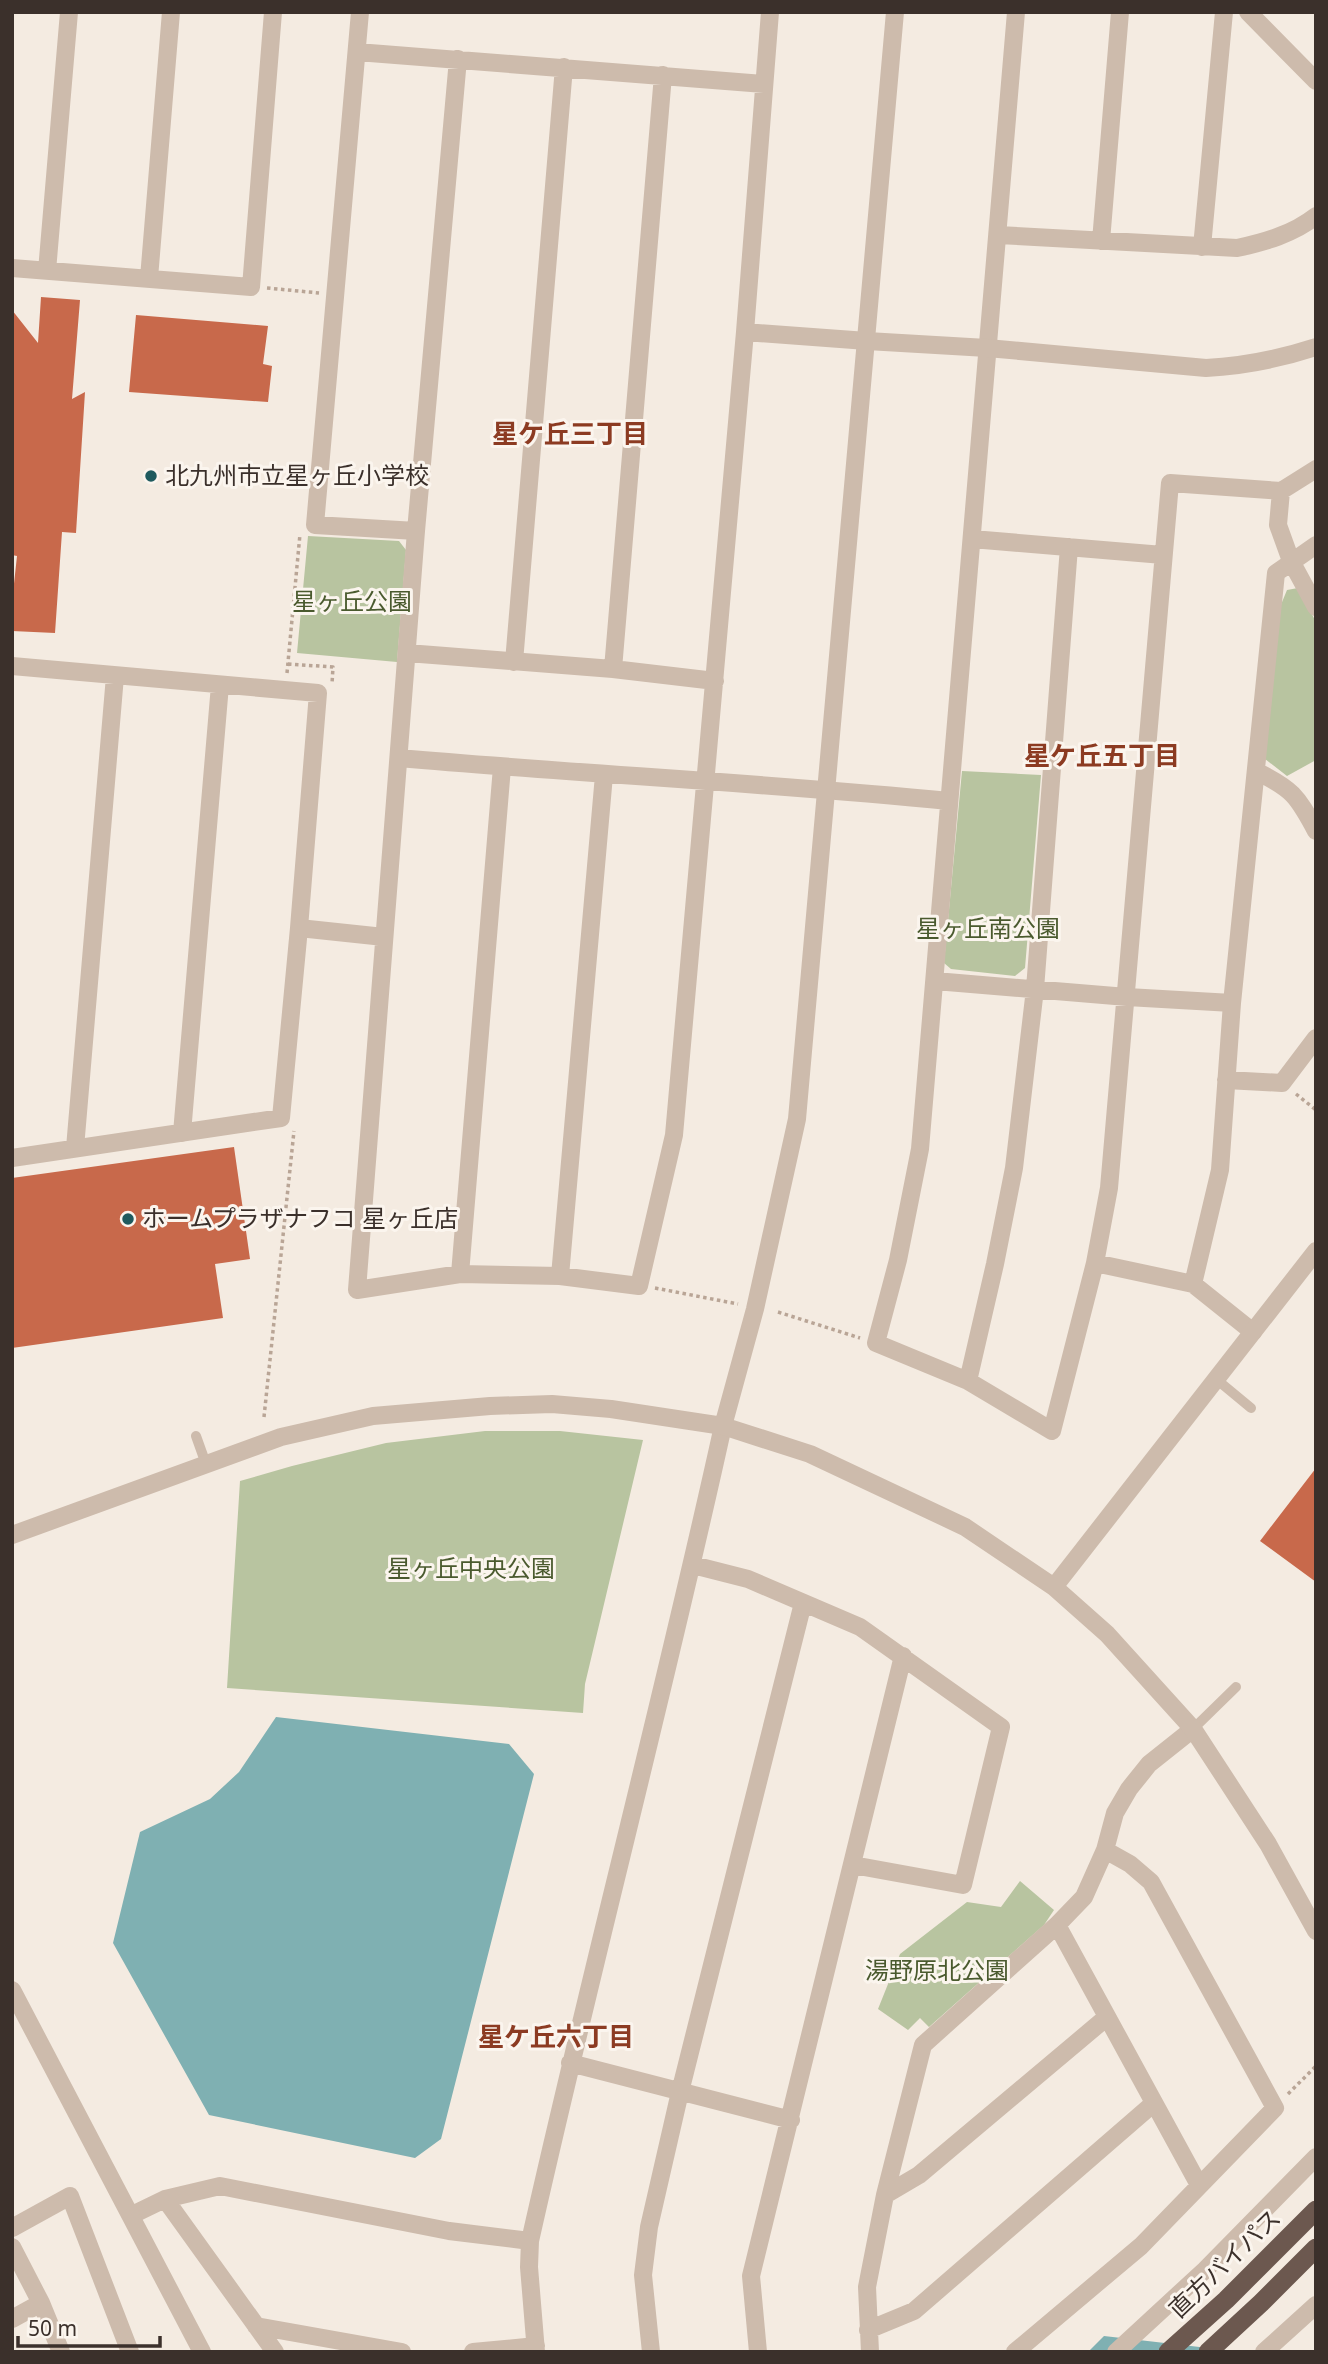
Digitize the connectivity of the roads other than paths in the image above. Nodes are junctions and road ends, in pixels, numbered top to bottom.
1 (69, 12) edge
2 (171, 12) edge
3 (273, 12) edge
4 (360, 12) edge
5 (770, 12) edge
6 (895, 12) edge
7 (1016, 12) edge
8 (1120, 12) edge
9 (1224, 12) edge
10 (1248, 12) edge
11 (357, 52) junction
12 (458, 59) junction
13 (564, 67) junction
14 (663, 75) junction
15 (1316, 81) edge
16 (764, 84) junction
17 (1316, 216) edge
18 (998, 235) junction
19 (1101, 241) junction
20 (1202, 247) junction
21 (12, 268) edge
22 (47, 271) junction
23 (149, 278) junction
24 (746, 332) junction
25 (867, 341) junction
26 (1316, 347) edge
27 (987, 348) junction
28 (1316, 469) edge
29 (1281, 491) junction
30 (416, 531) junction
31 (972, 540) junction
32 (1316, 545) edge
33 (1069, 547) junction
34 (1163, 555) junction
35 (1291, 561) junction
36 (1316, 607) edge
37 (407, 653) junction
38 (514, 662) junction
39 (12, 666) edge
40 (613, 669) junction
41 (115, 676) junction
42 (715, 681) junction
43 (220, 685) junction
44 (398, 758) junction
45 (502, 767) junction
46 (1256, 771) junction
47 (604, 775) junction
48 (707, 782) junction
49 (827, 790) junction
50 (949, 801) junction
51 (1316, 831) edge
52 (299, 928) junction
53 (384, 937) junction
54 (935, 981) junction
55 (1035, 989) junction
56 (1127, 997) junction
57 (1232, 1003) junction
58 (1316, 1038) edge
59 (1226, 1080) junction
60 (182, 1133) junction
61 (75, 1149) junction
62 (12, 1158) edge
63 (1316, 1251) edge
64 (1095, 1263) junction
65 (460, 1274) junction
66 (560, 1276) junction
67 (1193, 1284) junction
68 (1253, 1332) junction
69 (1216, 1379) junction
70 (968, 1381) junction
71 (1251, 1408) dead end
72 (723, 1426) junction
73 (196, 1436) dead end
74 (206, 1464) junction
75 (12, 1535) edge
76 (693, 1565) junction
77 (1054, 1587) junction
78 (803, 1603) junction
79 (903, 1656) junction
80 (1236, 1687) dead end
81 (1193, 1729) junction
82 (1105, 1850) junction
83 (853, 1865) junction
84 (1056, 1925) junction
85 (1316, 1931) edge
86 (12, 1990) edge
87 (1107, 2017) junction
88 (570, 2063) junction
89 (680, 2091) junction
90 (1154, 2103) junction
91 (790, 2120) junction
92 (1316, 2157) edge
93 (1199, 2185) junction
94 (885, 2195) junction
95 (165, 2199) junction
96 (1316, 2210) edge
97 (132, 2215) junction
98 (12, 2228) edge
99 (530, 2241) junction
100 (12, 2247) edge
101 (1316, 2248) edge
102 (41, 2303) junction
103 (1316, 2305) edge
104 (12, 2319) edge
105 (256, 2326) junction
106 (868, 2330) junction
107 (536, 2349) edge
108 (61, 2352) edge
109 (130, 2352) edge
110 (202, 2352) edge
111 (275, 2352) edge
112 (402, 2352) edge
113 (473, 2352) edge
114 (651, 2352) edge
115 (758, 2352) edge
116 (870, 2352) edge
117 (1015, 2352) edge
118 (1116, 2352) edge
119 (1168, 2352) edge
120 (1208, 2352) edge
121 (1264, 2352) edge

1 - 22 street
2 - 23 street
3 - 23 street
4 - 11 street
5 - 16 street
6 - 25 street
7 - 18 street
8 - 19 street
9 - 20 street
10 - 15 street
11 - 12 street
11 - 30 street
12 - 13 street
12 - 30 street
13 - 14 street
13 - 38 street
14 - 16 street
14 - 40 street
16 - 24 street
17 - 20 street
18 - 19 street
18 - 27 street
19 - 20 street
21 - 22 street
22 - 23 street
24 - 25 street
24 - 42 street
25 - 27 street
25 - 49 street
26 - 27 street
27 - 31 street
28 - 29 street
29 - 34 street
29 - 35 street
30 - 37 street
31 - 33 street
31 - 50 street
32 - 35 street
33 - 34 street
33 - 55 street
34 - 56 street
35 - 36 street
35 - 46 street
37 - 38 street
37 - 44 street
38 - 40 street
39 - 41 street
40 - 42 street
41 - 43 street
41 - 61 street
42 - 48 street
43 - 52 street
43 - 60 street
44 - 45 street
44 - 53 street
45 - 47 street
45 - 65 street
46 - 51 street
46 - 57 street
47 - 48 street
47 - 66 street
48 - 49 street
48 - 66 street
49 - 50 street
49 - 72 street
50 - 54 street
52 - 53 street
52 - 60 street
53 - 65 street
54 - 55 street
54 - 70 street
55 - 56 street
55 - 70 street
56 - 57 street
56 - 64 street
57 - 59 street
58 - 59 street
59 - 67 street
60 - 61 street
61 - 62 street
63 - 68 street
64 - 67 street
64 - 70 street
65 - 66 street
67 - 68 street
68 - 69 street
69 - 71 lane
69 - 77 street
72 - 74 street
72 - 76 street
72 - 77 street
73 - 74 lane
74 - 75 street
76 - 78 street
76 - 88 street
77 - 81 street
78 - 79 street
78 - 89 street
79 - 83 street
79 - 83 street
80 - 81 lane
81 - 82 street
81 - 85 street
82 - 84 street
82 - 93 street
83 - 91 street
84 - 87 street
84 - 94 street
86 - 97 street
87 - 90 street
87 - 94 street
88 - 89 street
88 - 99 street
89 - 91 street
89 - 114 street
90 - 93 street
90 - 106 street
91 - 115 street
92 - 118 street
93 - 117 street
94 - 106 street
95 - 97 street
95 - 99 street
95 - 105 street
96 - 119 highway, 直方バイパス
97 - 110 street
98 - 109 street
99 - 107 street
100 - 102 street
101 - 120 highway
102 - 104 street
102 - 108 street
103 - 121 street
105 - 111 street
105 - 112 street
106 - 116 street
107 - 113 street

